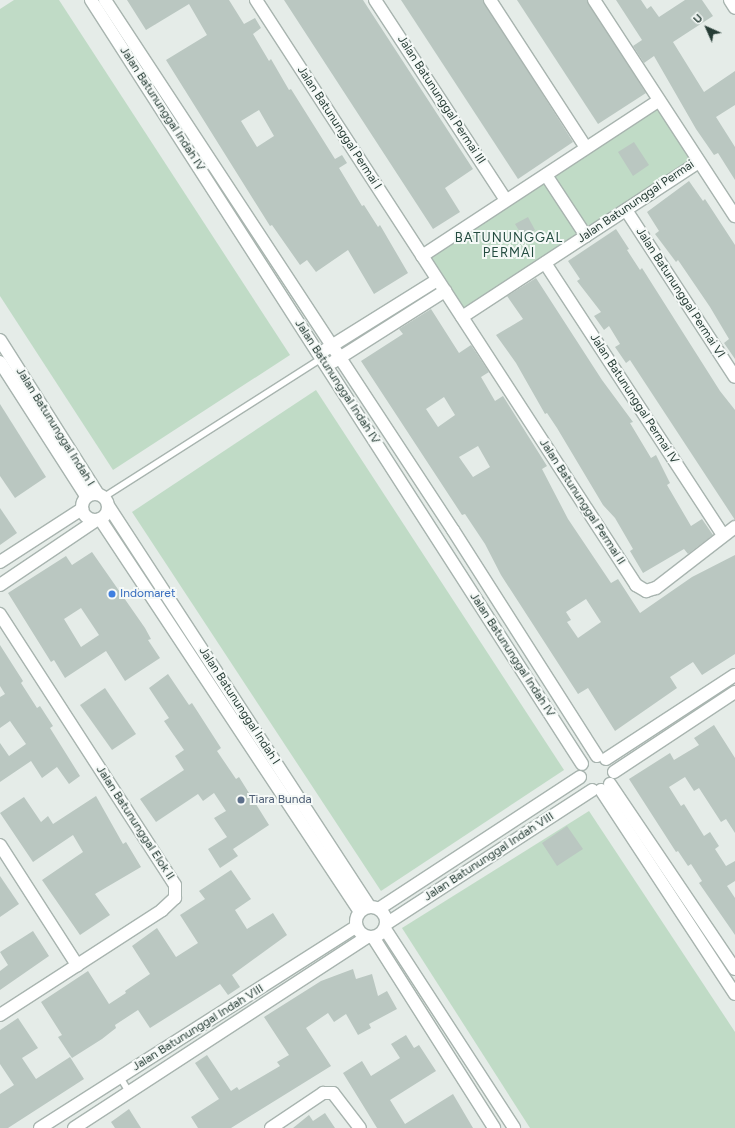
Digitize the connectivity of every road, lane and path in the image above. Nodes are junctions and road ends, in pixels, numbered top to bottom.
1 (91, 0) edge
2 (105, 0) edge
3 (256, 0) edge
4 (375, 0) edge
5 (490, 0) edge
6 (594, 0) edge
7 (730, 0) edge
8 (735, 8) edge
9 (658, 100) junction
10 (586, 148) junction
11 (205, 152) junction
12 (194, 159) junction
13 (699, 162) junction
14 (546, 175) junction
15 (506, 200) junction
16 (626, 210) junction
17 (735, 216) edge
18 (586, 236) junction
19 (422, 256) junction
20 (545, 263) junction
21 (437, 280) junction
22 (445, 291) junction
23 (462, 318) junction
24 (0, 340) edge
25 (332, 346) junction
26 (340, 358) junction
27 (322, 360) junction
28 (0, 362) edge
29 (735, 377) edge
30 (99, 498) junction
31 (82, 509) junction
32 (98, 520) junction
33 (735, 527) edge
34 (453, 530) junction
35 (723, 535) junction
36 (438, 539) junction
37 (0, 562) edge
38 (0, 585) edge
39 (0, 614) edge
40 (735, 676) edge
41 (226, 687) junction
42 (735, 692) edge
43 (214, 694) junction
44 (601, 758) junction
45 (582, 764) junction
46 (614, 772) junction
47 (580, 777) junction
48 (601, 788) junction
49 (0, 845) edge
50 (369, 908) junction
51 (386, 926) junction
52 (356, 927) junction
53 (370, 937) junction
54 (77, 965) junction
55 (735, 969) edge
56 (735, 994) edge
57 (0, 1014) edge
58 (120, 1077) junction
59 (129, 1092) junction
60 (40, 1128) edge
61 (74, 1128) edge
62 (271, 1128) edge
63 (360, 1128) edge
64 (494, 1128) edge
65 (514, 1128) edge

1 - 12 street, Jalan Batununggal Indah IV
2 - 11 street, Jalan Batununggal Indah IV
3 - 19 street, Jalan Batununggal Permai I
4 - 15 street, Jalan Batununggal Permai III
5 - 10 street
6 - 9 street
7 - 8 street
9 - 10 street
9 - 13 street, Jalan Batununggal Permai
10 - 14 street
11 - 12 lane
11 - 25 street, Jalan Batununggal Indah IV
12 - 27 street, Jalan Batununggal Indah IV
13 - 16 street, Jalan Batununggal Permai
13 - 17 street
14 - 15 street
14 - 18 street
15 - 19 street
16 - 18 street, Jalan Batununggal Permai
16 - 29 street, Jalan Batununggal Permai VI
18 - 20 street, Jalan Batununggal Permai
19 - 21 street
20 - 23 street, Jalan Batununggal Permai
20 - 35 street, Jalan Batununggal Permai IV
21 - 22 street
21 - 25 street
22 - 23 street
22 - 26 street
23 - 35 street, Jalan Batununggal Permai II
24 - 30 street, Jalan Batununggal Indah I
25 - 26 street, Jalan Batununggal Indah IV
25 - 27 street
26 - 27 street
26 - 34 street, Jalan Batununggal Indah IV
27 - 30 lane
27 - 36 street, Jalan Batununggal Indah IV
28 - 30 street, Jalan Batununggal Indah I
30 - 31 street
30 - 32 street
30 - 41 street, Jalan Batununggal Indah I
31 - 32 street, Jalan Batununggal Indah I
31 - 37 street
32 - 38 street
32 - 43 street, Jalan Batununggal Indah I
33 - 35 street, Jalan Batununggal Permai II
34 - 36 street
34 - 44 street, Jalan Batununggal Indah IV
36 - 45 street, Jalan Batununggal Indah IV
39 - 54 street, Jalan Batununggal Elok II
40 - 44 street
41 - 43 lane
41 - 50 street, Jalan Batununggal Indah I
42 - 46 street
43 - 50 street, Jalan Batununggal Indah I
44 - 45 street
44 - 46 street
45 - 47 street
46 - 48 street
47 - 48 street
47 - 50 street, Jalan Batununggal Indah VIII
48 - 51 street, Jalan Batununggal Indah VIII
48 - 55 street
48 - 56 street
49 - 54 street
50 - 51 street
50 - 52 street
51 - 53 street
51 - 65 street
52 - 53 street
52 - 58 street, Jalan Batununggal Indah VIII
53 - 59 street, Jalan Batununggal Indah VIII
53 - 64 street
54 - 57 street, Jalan Batununggal Elok II
58 - 59 lane
58 - 60 street, Jalan Batununggal Indah VIII
59 - 61 street, Jalan Batununggal Indah VIII
62 - 63 street

